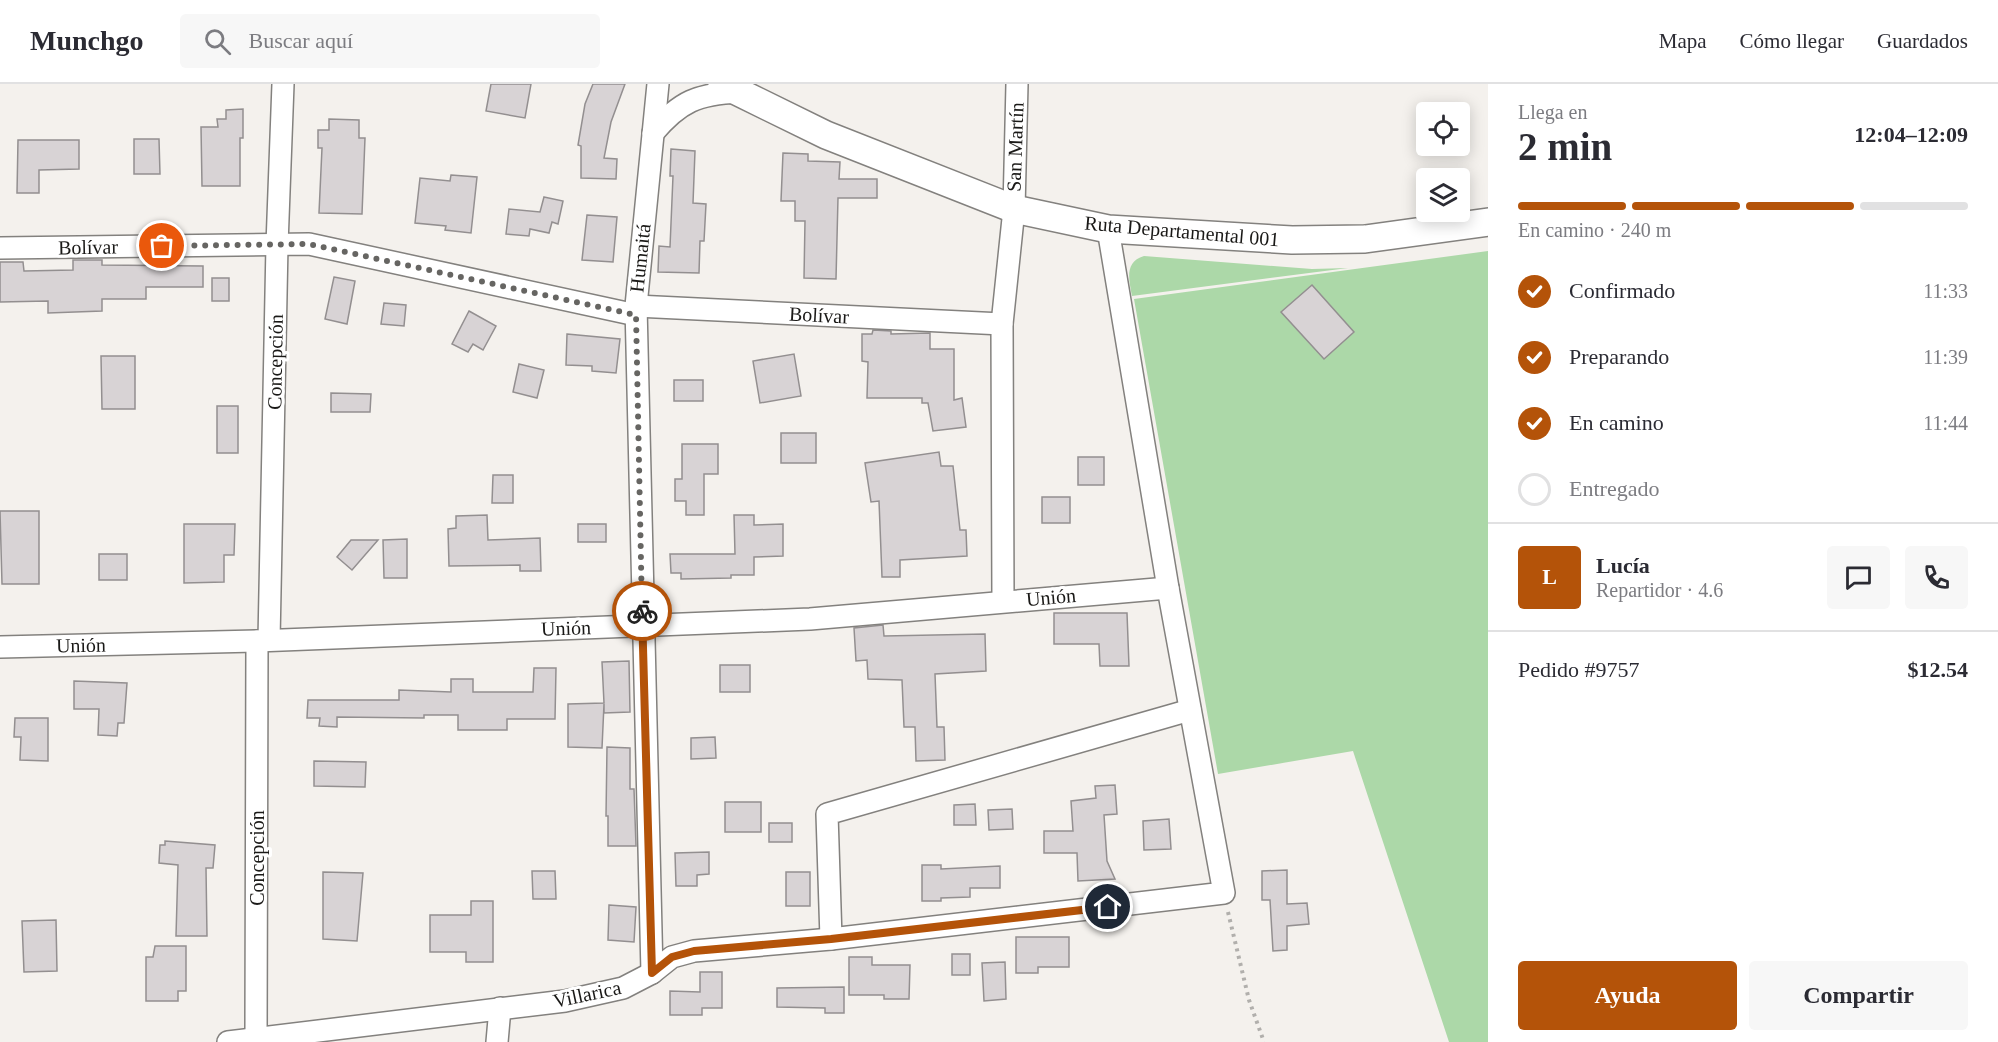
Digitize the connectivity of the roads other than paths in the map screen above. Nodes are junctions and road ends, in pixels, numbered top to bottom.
1 (284, 84) edge
2 (658, 84) edge
3 (1017, 84) edge
4 (730, 88) edge
5 (653, 133) junction
6 (1014, 209) junction
7 (1488, 222) edge
8 (1108, 229) junction
9 (277, 245) junction
10 (0, 248) edge
11 (636, 311) junction
12 (1002, 324) junction
13 (1168, 588) junction
14 (1003, 601) junction
15 (642, 625) junction
16 (263, 640) junction
17 (0, 647) edge
18 (1191, 710) junction
19 (831, 939) junction
20 (652, 973) junction
21 (500, 1008) junction
22 (256, 1039) junction
23 (228, 1042) edge
24 (497, 1042) edge

1 - 9 street, Concepción
2 - 5 street, Humaitá
3 - 6 street, San Martín
4 - 5 street
4 - 6 street, Ruta Departamental 001
5 - 11 street, Humaitá
6 - 8 street, Ruta Departamental 001
6 - 12 street, San Martín
7 - 8 street, Ruta Departamental 001
8 - 13 street
9 - 10 street, Bolívar
9 - 11 street, Bolívar
9 - 16 street, Concepción
11 - 12 street, Bolívar
11 - 15 street, Humaitá
12 - 14 street, San Martín
13 - 14 street, Unión
13 - 18 street
14 - 15 street, Unión
15 - 16 street, Unión
15 - 20 street, Humaitá
16 - 17 street, Unión
16 - 22 street, Concepción
18 - 19 street
18 - 19 street, Villarica
19 - 20 street, Villarica
20 - 21 street, Villarica
21 - 22 street, Villarica
21 - 24 street
22 - 23 street, Villarica

